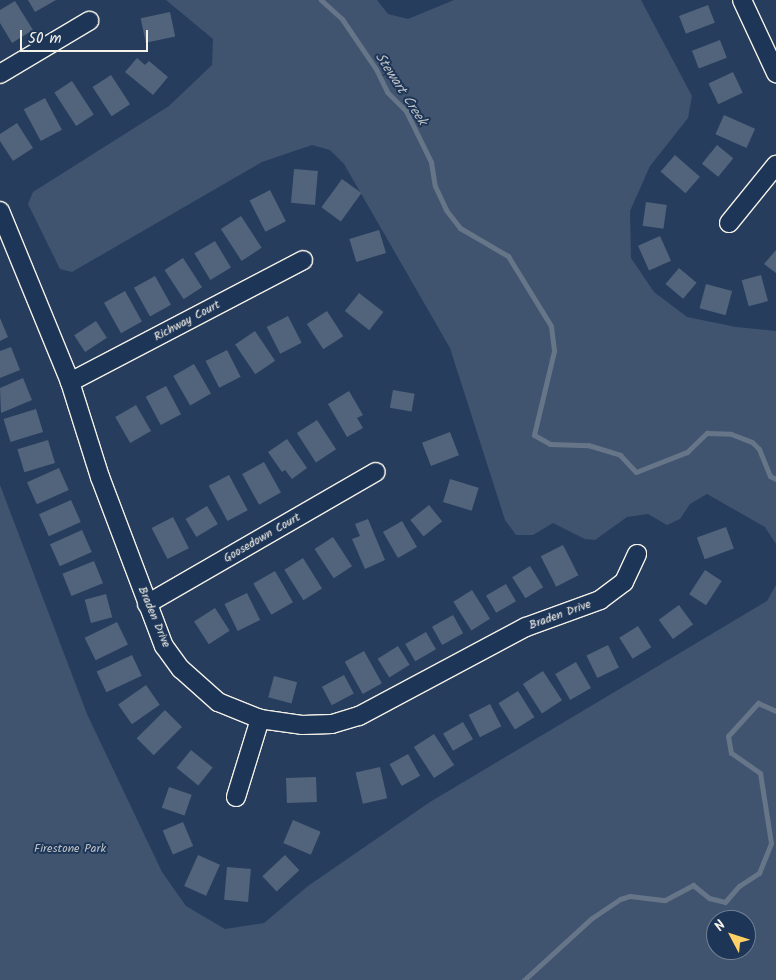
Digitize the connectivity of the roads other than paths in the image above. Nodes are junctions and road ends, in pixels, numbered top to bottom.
1 (742, 0) edge
2 (89, 21) dead end
3 (776, 73) edge
4 (0, 74) edge
5 (776, 165) edge
6 (0, 211) edge
7 (729, 223) dead end
8 (303, 260) dead end
9 (70, 382) junction
10 (376, 472) dead end
11 (637, 554) dead end
12 (147, 604) junction
13 (260, 719) junction
14 (236, 797) dead end

1 - 3 street
2 - 4 street
5 - 7 street
6 - 9 street, Braden Drive
8 - 9 street, Richway Court
9 - 12 street, Braden Drive
10 - 12 street, Goosedown Court
11 - 13 street, Braden Drive
12 - 13 street, Braden Drive
13 - 14 street

